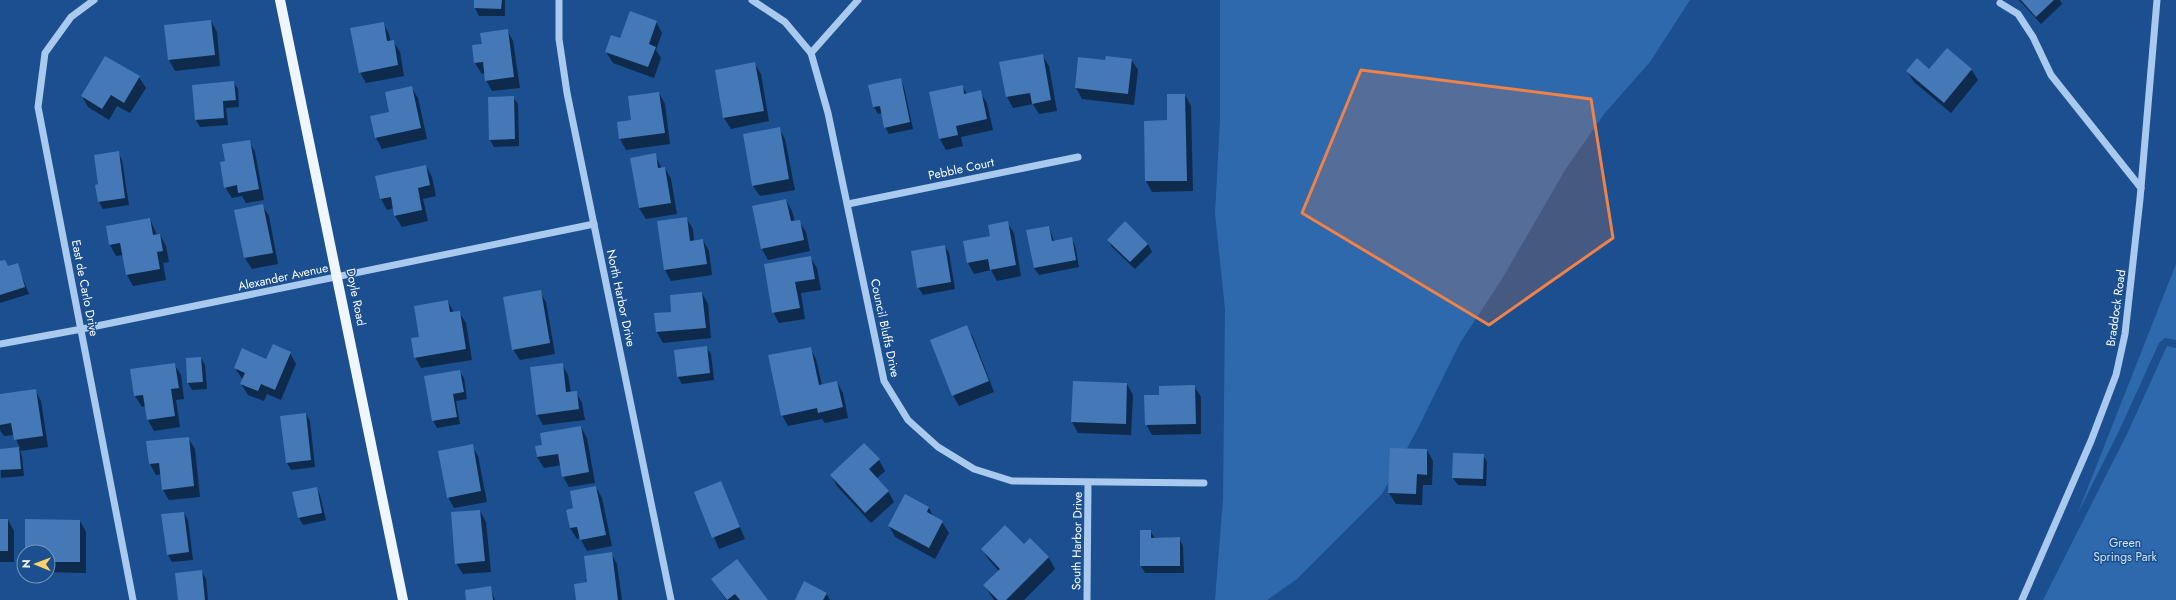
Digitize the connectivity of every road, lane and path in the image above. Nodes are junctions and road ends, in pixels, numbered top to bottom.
1 (94, 0) edge
2 (280, 0) edge
3 (558, 0) edge
4 (752, 0) edge
5 (858, 0) edge
6 (2157, 0) edge
7 (2000, 3) dead end
8 (811, 53) junction
9 (1078, 157) dead end
10 (2141, 188) junction
11 (848, 204) junction
12 (594, 224) junction
13 (338, 277) junction
14 (82, 329) junction
15 (0, 344) edge
16 (1088, 483) junction
17 (1204, 483) dead end
18 (133, 600) edge
19 (403, 600) edge
20 (672, 600) edge
21 (1087, 600) edge
22 (2022, 600) edge

1 - 14 street, East de Carlo Drive
2 - 13 main road, Doyle Road
3 - 12 street, North Harbor Drive
4 - 8 street, Council Bluffs Drive
5 - 8 street
6 - 10 street, Braddock Road
7 - 10 street
8 - 11 street, Council Bluffs Drive
9 - 11 street, Pebble Court
10 - 22 street, Braddock Road
11 - 16 street, Council Bluffs Drive
12 - 13 street, Alexander Avenue
12 - 20 street, North Harbor Drive
13 - 14 street, Alexander Avenue
13 - 19 main road, Doyle Road
14 - 15 street, Alexander Avenue
14 - 18 street, East de Carlo Drive
16 - 17 street, Council Bluffs Drive
16 - 21 street, South Harbor Drive

